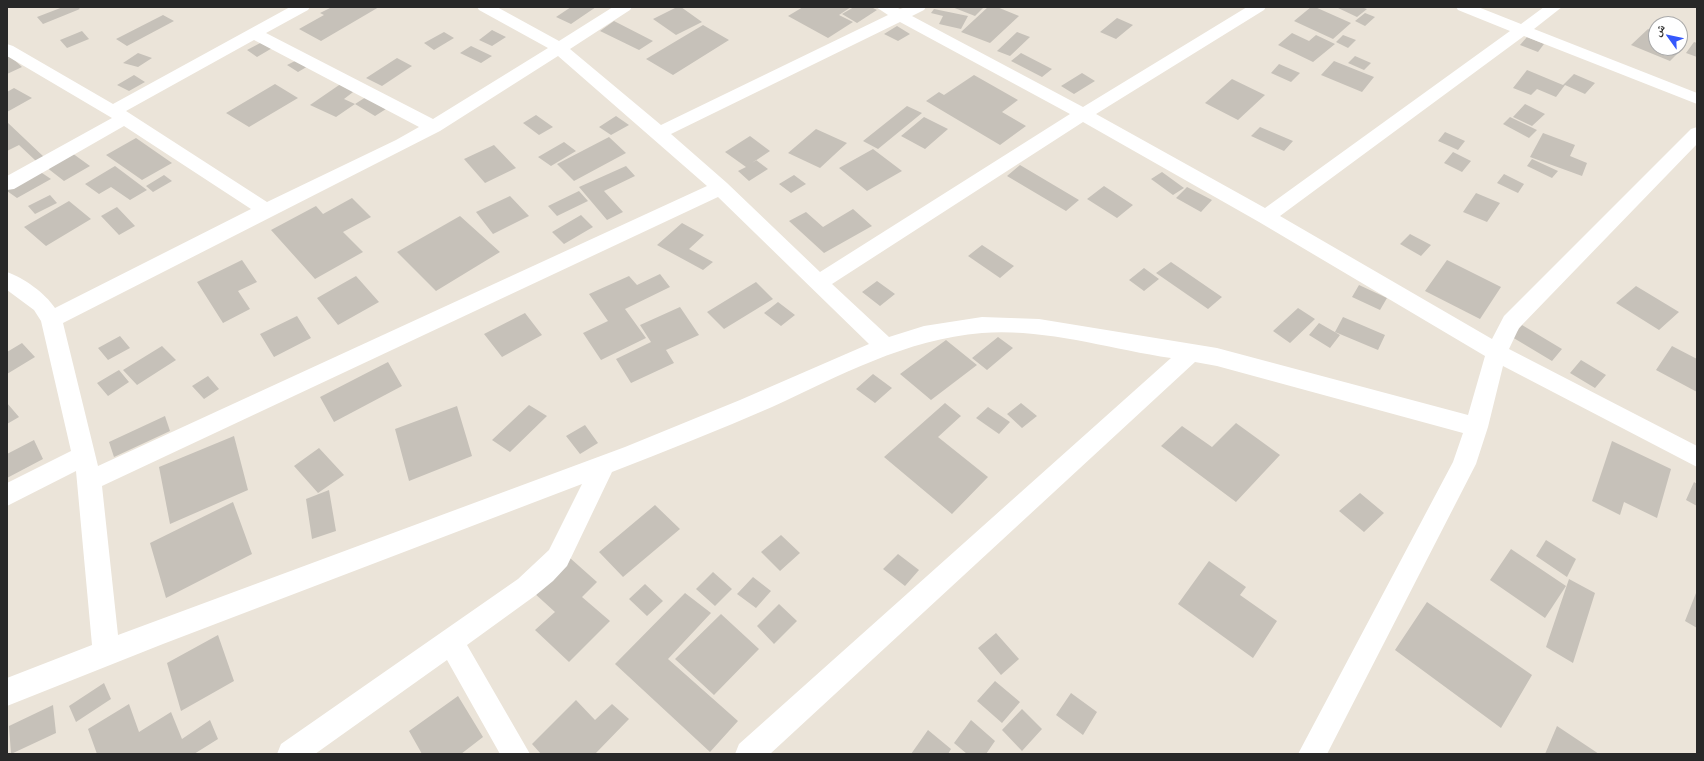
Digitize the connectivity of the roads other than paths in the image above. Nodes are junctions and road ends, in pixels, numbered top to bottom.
1 (302, 7) edge
2 (485, 7) edge
3 (624, 7) edge
4 (1258, 7) edge
5 (1464, 7) edge
6 (1554, 7) edge
7 (901, 10) edge
8 (1522, 30) junction
9 (253, 33) junction
10 (559, 48) junction
11 (7, 49) edge
12 (1697, 99) edge
13 (1083, 114) junction
14 (119, 115) junction
15 (434, 127) junction
16 (659, 133) junction
17 (1697, 133) edge
18 (7, 184) edge
19 (720, 188) junction
20 (266, 210) junction
21 (1266, 217) junction
22 (7, 280) edge
23 (820, 282) junction
24 (51, 319) junction
25 (884, 346) junction
26 (1192, 352) junction
27 (1496, 352) junction
28 (1477, 427) junction
29 (85, 455) junction
30 (1697, 457) edge
31 (604, 465) junction
32 (90, 481) junction
33 (7, 495) edge
34 (450, 640) junction
35 (106, 652) junction
36 (7, 692) edge
37 (291, 754) edge
38 (516, 754) edge
39 (749, 754) edge
40 (1312, 754) edge

1 - 9 street
2 - 10 street
3 - 10 street
4 - 13 street
5 - 8 street
6 - 8 street
7 - 13 street
7 - 16 street
8 - 12 street
8 - 21 street
9 - 14 street
9 - 15 street
10 - 15 street
10 - 16 street
11 - 14 street
13 - 21 street
13 - 23 street
14 - 18 street
14 - 20 street
15 - 20 street
16 - 19 street
17 - 27 street
19 - 23 street
19 - 32 street
20 - 24 street
21 - 27 street
22 - 24 street
23 - 25 street
24 - 29 street
25 - 26 street
25 - 31 street
26 - 28 street
26 - 39 street
27 - 28 street
27 - 30 street
28 - 40 street
29 - 32 street
29 - 33 street
31 - 34 street
31 - 35 street
32 - 35 street
34 - 37 street
34 - 38 street
35 - 36 street

